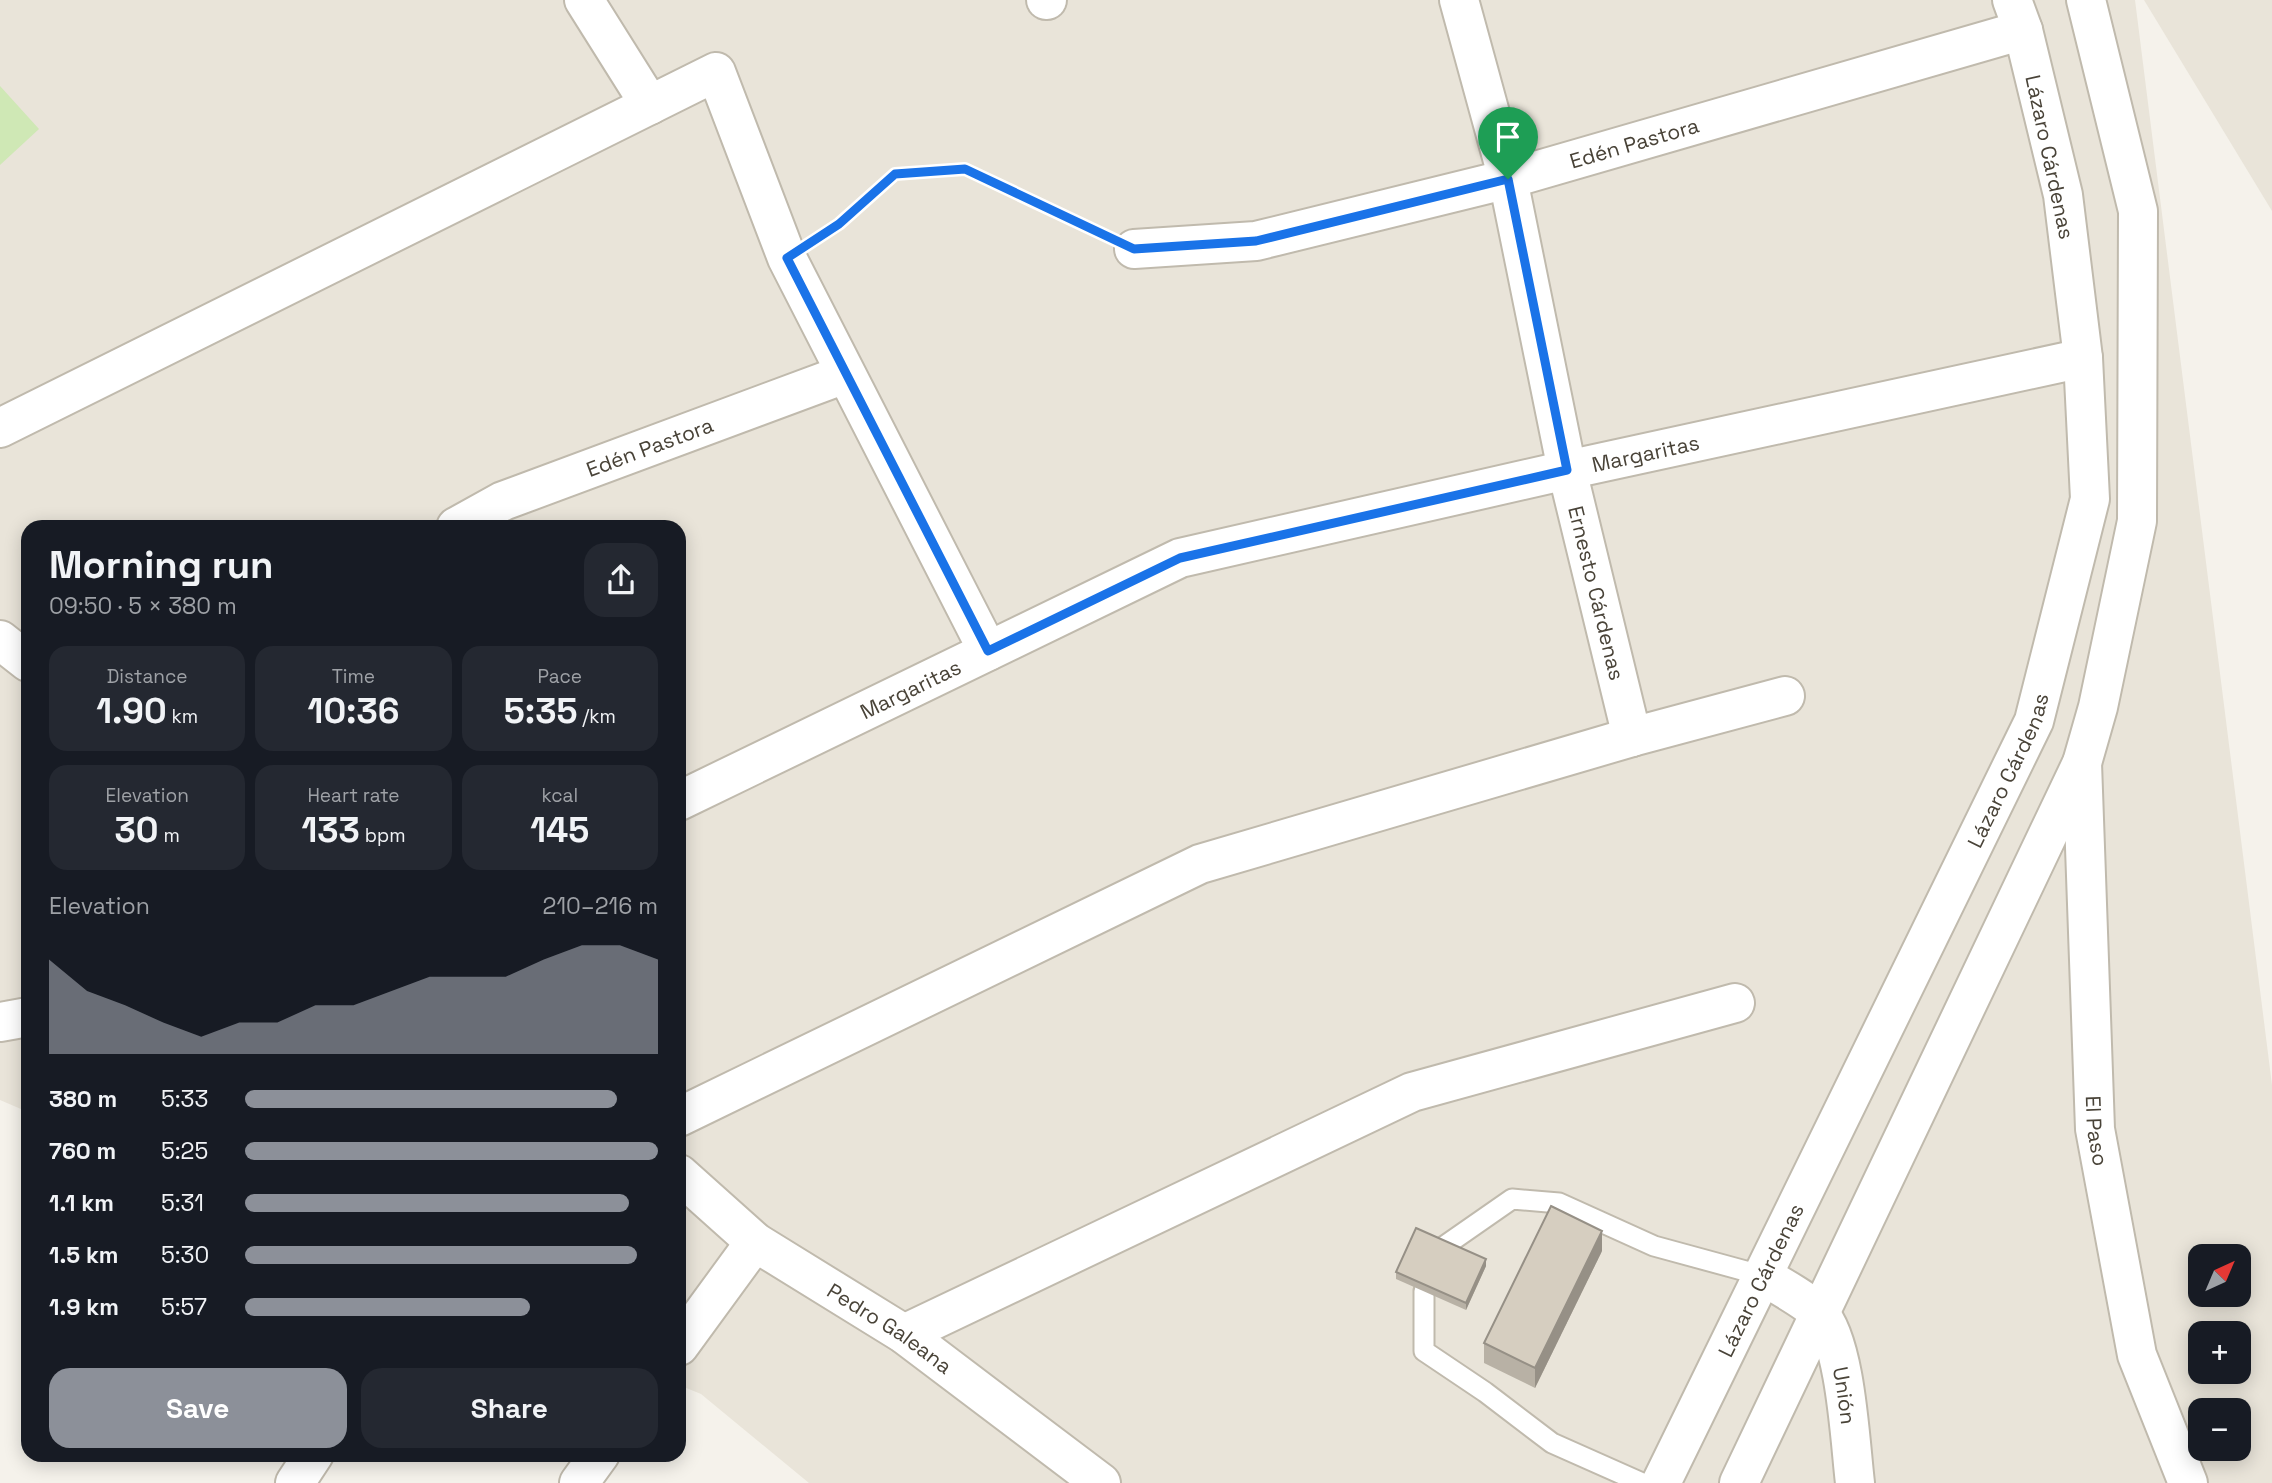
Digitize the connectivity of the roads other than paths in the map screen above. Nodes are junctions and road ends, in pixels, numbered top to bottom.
1 (584, 0) edge
2 (1460, 0) edge
3 (2086, 0) edge
4 (2017, 15) edge
5 (650, 105) junction
6 (1508, 179) junction
7 (1134, 249) road end
8 (2083, 358) junction
9 (845, 374) junction
10 (0, 428) edge
11 (1567, 470) junction
12 (469, 520) edge
13 (0, 640) edge
14 (988, 651) junction
15 (21, 656) edge
16 (1785, 696) dead end
17 (1632, 737) junction
18 (2082, 762) junction
19 (686, 798) edge
20 (1735, 1003) dead end
21 (21, 1018) edge
22 (0, 1022) edge
23 (686, 1114) edge
24 (686, 1180) edge
25 (755, 1242) junction
26 (1443, 1247) edge
27 (1764, 1276) junction
28 (1424, 1291) edge
29 (1819, 1313) junction
30 (904, 1334) junction
31 (686, 1336) edge
32 (309, 1462) edge
33 (594, 1462) edge
34 (295, 1483) edge
35 (579, 1483) edge
36 (1101, 1483) edge
37 (1642, 1483) edge
38 (1661, 1483) edge
39 (1739, 1483) edge
40 (1855, 1483) edge
41 (2188, 1483) edge

1 - 5 street
2 - 6 street, Ernesto Cárdenas
3 - 18 street
4 - 6 street, Edén Pastora
4 - 8 street, Lázaro Cárdenas
5 - 9 street
5 - 10 street
6 - 7 street, Edén Pastora
6 - 11 street, Ernesto Cárdenas
8 - 11 street, Margaritas
8 - 27 street, Lázaro Cárdenas
9 - 12 street, Edén Pastora
9 - 14 street
11 - 14 street, Margaritas
11 - 17 street, Ernesto Cárdenas
13 - 15 street
14 - 19 street, Margaritas
16 - 17 street
17 - 23 street
18 - 29 street
18 - 41 street, El Paso
20 - 30 street
21 - 22 street
24 - 25 street, Pedro Galeana
25 - 30 street, Pedro Galeana
25 - 31 street
26 - 27 lane
27 - 29 street
27 - 38 street, Lázaro Cárdenas
28 - 37 lane
29 - 39 street
29 - 40 street, Unión
30 - 36 street, Pedro Galeana
32 - 34 street
33 - 35 street

